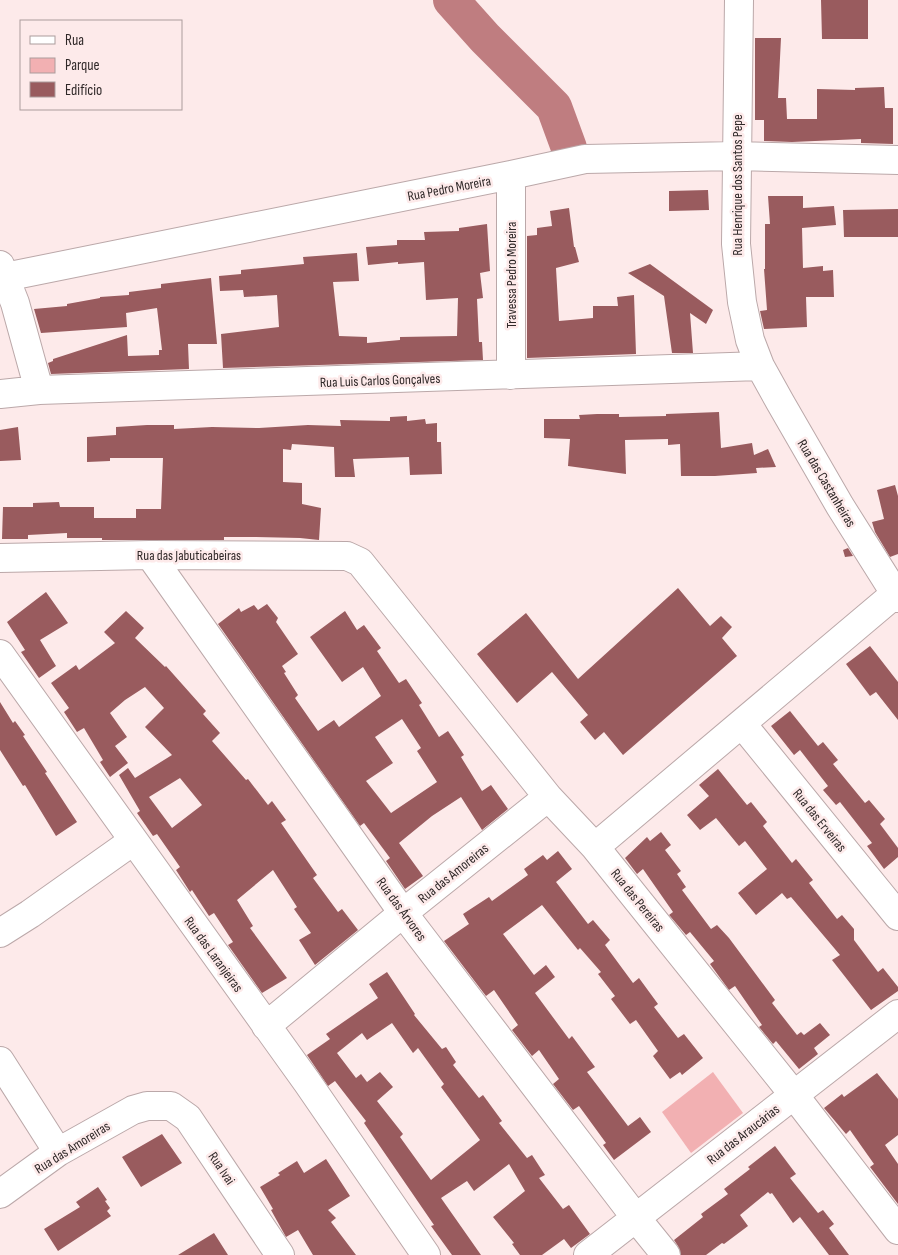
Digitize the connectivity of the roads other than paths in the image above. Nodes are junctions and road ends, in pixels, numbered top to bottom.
1 (739, 0) edge
2 (736, 156) junction
3 (898, 160) edge
4 (511, 175) junction
5 (3, 271) edge
6 (7, 306) edge
7 (760, 366) junction
8 (510, 375) junction
9 (39, 390) junction
10 (0, 394) edge
11 (150, 555) junction
12 (0, 558) edge
13 (371, 575) joint
14 (896, 596) edge
15 (0, 655) edge
16 (742, 724) junction
17 (548, 797) junction
18 (133, 841) junction
19 (595, 847) junction
20 (403, 913) junction
21 (898, 916) edge
22 (0, 933) edge
23 (898, 1014) edge
24 (266, 1026) junction
25 (0, 1061) edge
26 (794, 1094) junction
27 (147, 1106) joint
28 (58, 1152) junction
29 (0, 1194) edge
30 (636, 1218) junction
31 (898, 1230) edge
32 (275, 1253) edge
33 (426, 1255) edge
34 (588, 1255) edge
35 (666, 1255) edge

1 - 2 street, Rua Henrique dos Santos Pepe
2 - 3 street, Rua Pedro Moreira
2 - 4 street, Rua Pedro Moreira
2 - 7 street, Rua Henrique dos Santos Pepe
4 - 5 street, Rua Pedro Moreira
4 - 8 street, Travessa Pedro Moreira
5 - 6 street
6 - 9 street
7 - 8 street, Rua Luis Carlos Gonçalves
7 - 14 street, Rua das Castanheiras
8 - 9 street, Rua Luis Carlos Gonçalves
9 - 10 street, Rua Luis Carlos Gonçalves
11 - 12 street, Rua das Jabuticabeiras
11 - 13 street, Rua das Jabuticabeiras
11 - 20 street, Rua das Árvores
13 - 17 street, Rua das Pereiras
14 - 16 street
15 - 18 street, Rua das Laranjeiras
16 - 19 street
16 - 21 street, Rua das Erveiras
17 - 19 street, Rua das Pereiras
17 - 20 street, Rua das Amoreiras
18 - 22 street
18 - 24 street, Rua das Laranjeiras
19 - 26 street, Rua das Pereiras
20 - 24 street, Rua das Amoreiras
20 - 30 street, Rua das Árvores
23 - 26 street, Rua das Araucárias
24 - 33 street, Rua das Laranjeiras
25 - 28 street
26 - 30 street, Rua das Araucárias
26 - 31 street, Rua das Pereiras
27 - 28 street, Rua das Amoreiras
27 - 32 street, Rua Ivai
28 - 29 street, Rua das Amoreiras
30 - 34 street, Rua das Araucárias
30 - 35 street, Rua das Árvores

